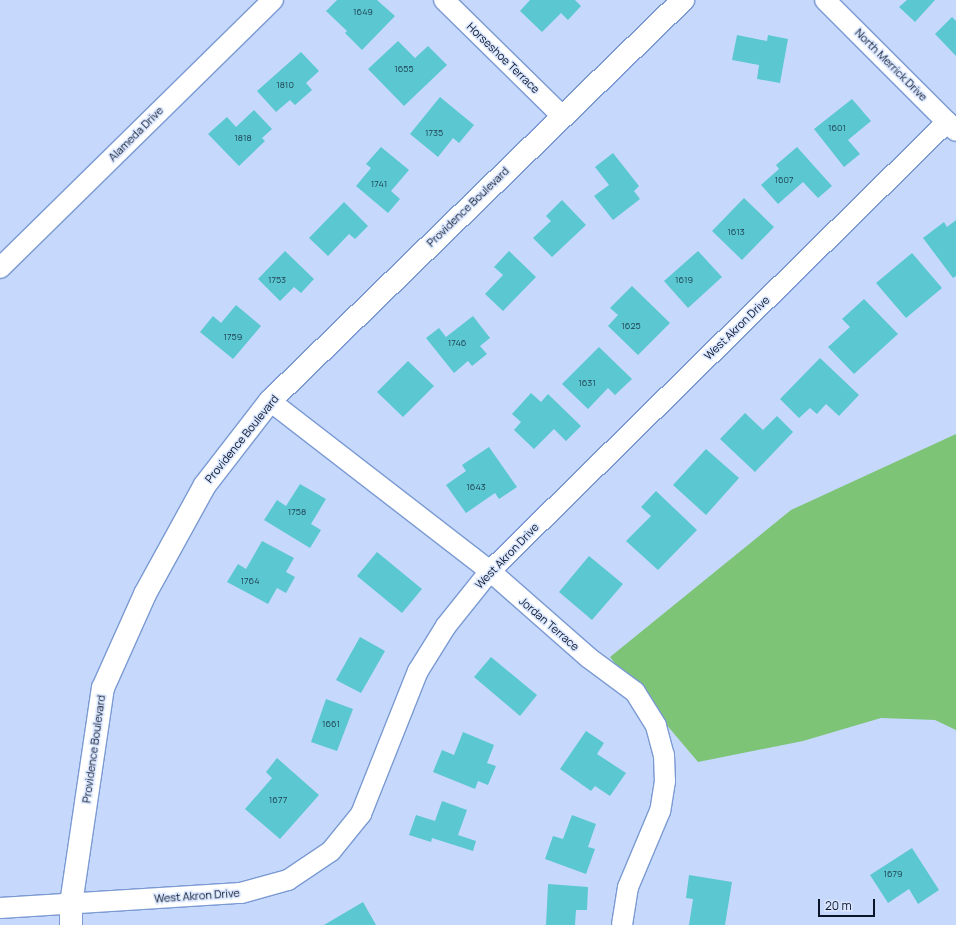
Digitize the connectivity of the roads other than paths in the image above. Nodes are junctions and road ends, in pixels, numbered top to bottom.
1 (273, 0) edge
2 (444, 0) edge
3 (683, 0) edge
4 (825, 0) edge
5 (562, 116) junction
6 (952, 127) edge
7 (0, 268) edge
8 (270, 401) junction
9 (490, 571) junction
10 (0, 908) edge
11 (71, 914) edge
12 (622, 925) edge

1 - 7 street, Alameda Drive
2 - 5 street, Horseshoe Terrace
3 - 5 main road, Providence Boulevard
4 - 6 street, North Merrick Drive
5 - 8 main road, Providence Boulevard
6 - 9 street, West Akron Drive
8 - 9 street, Jordan Terrace
8 - 11 main road, Providence Boulevard
9 - 11 street, West Akron Drive
9 - 12 street, Jordan Terrace
10 - 11 street, West Akron Drive

